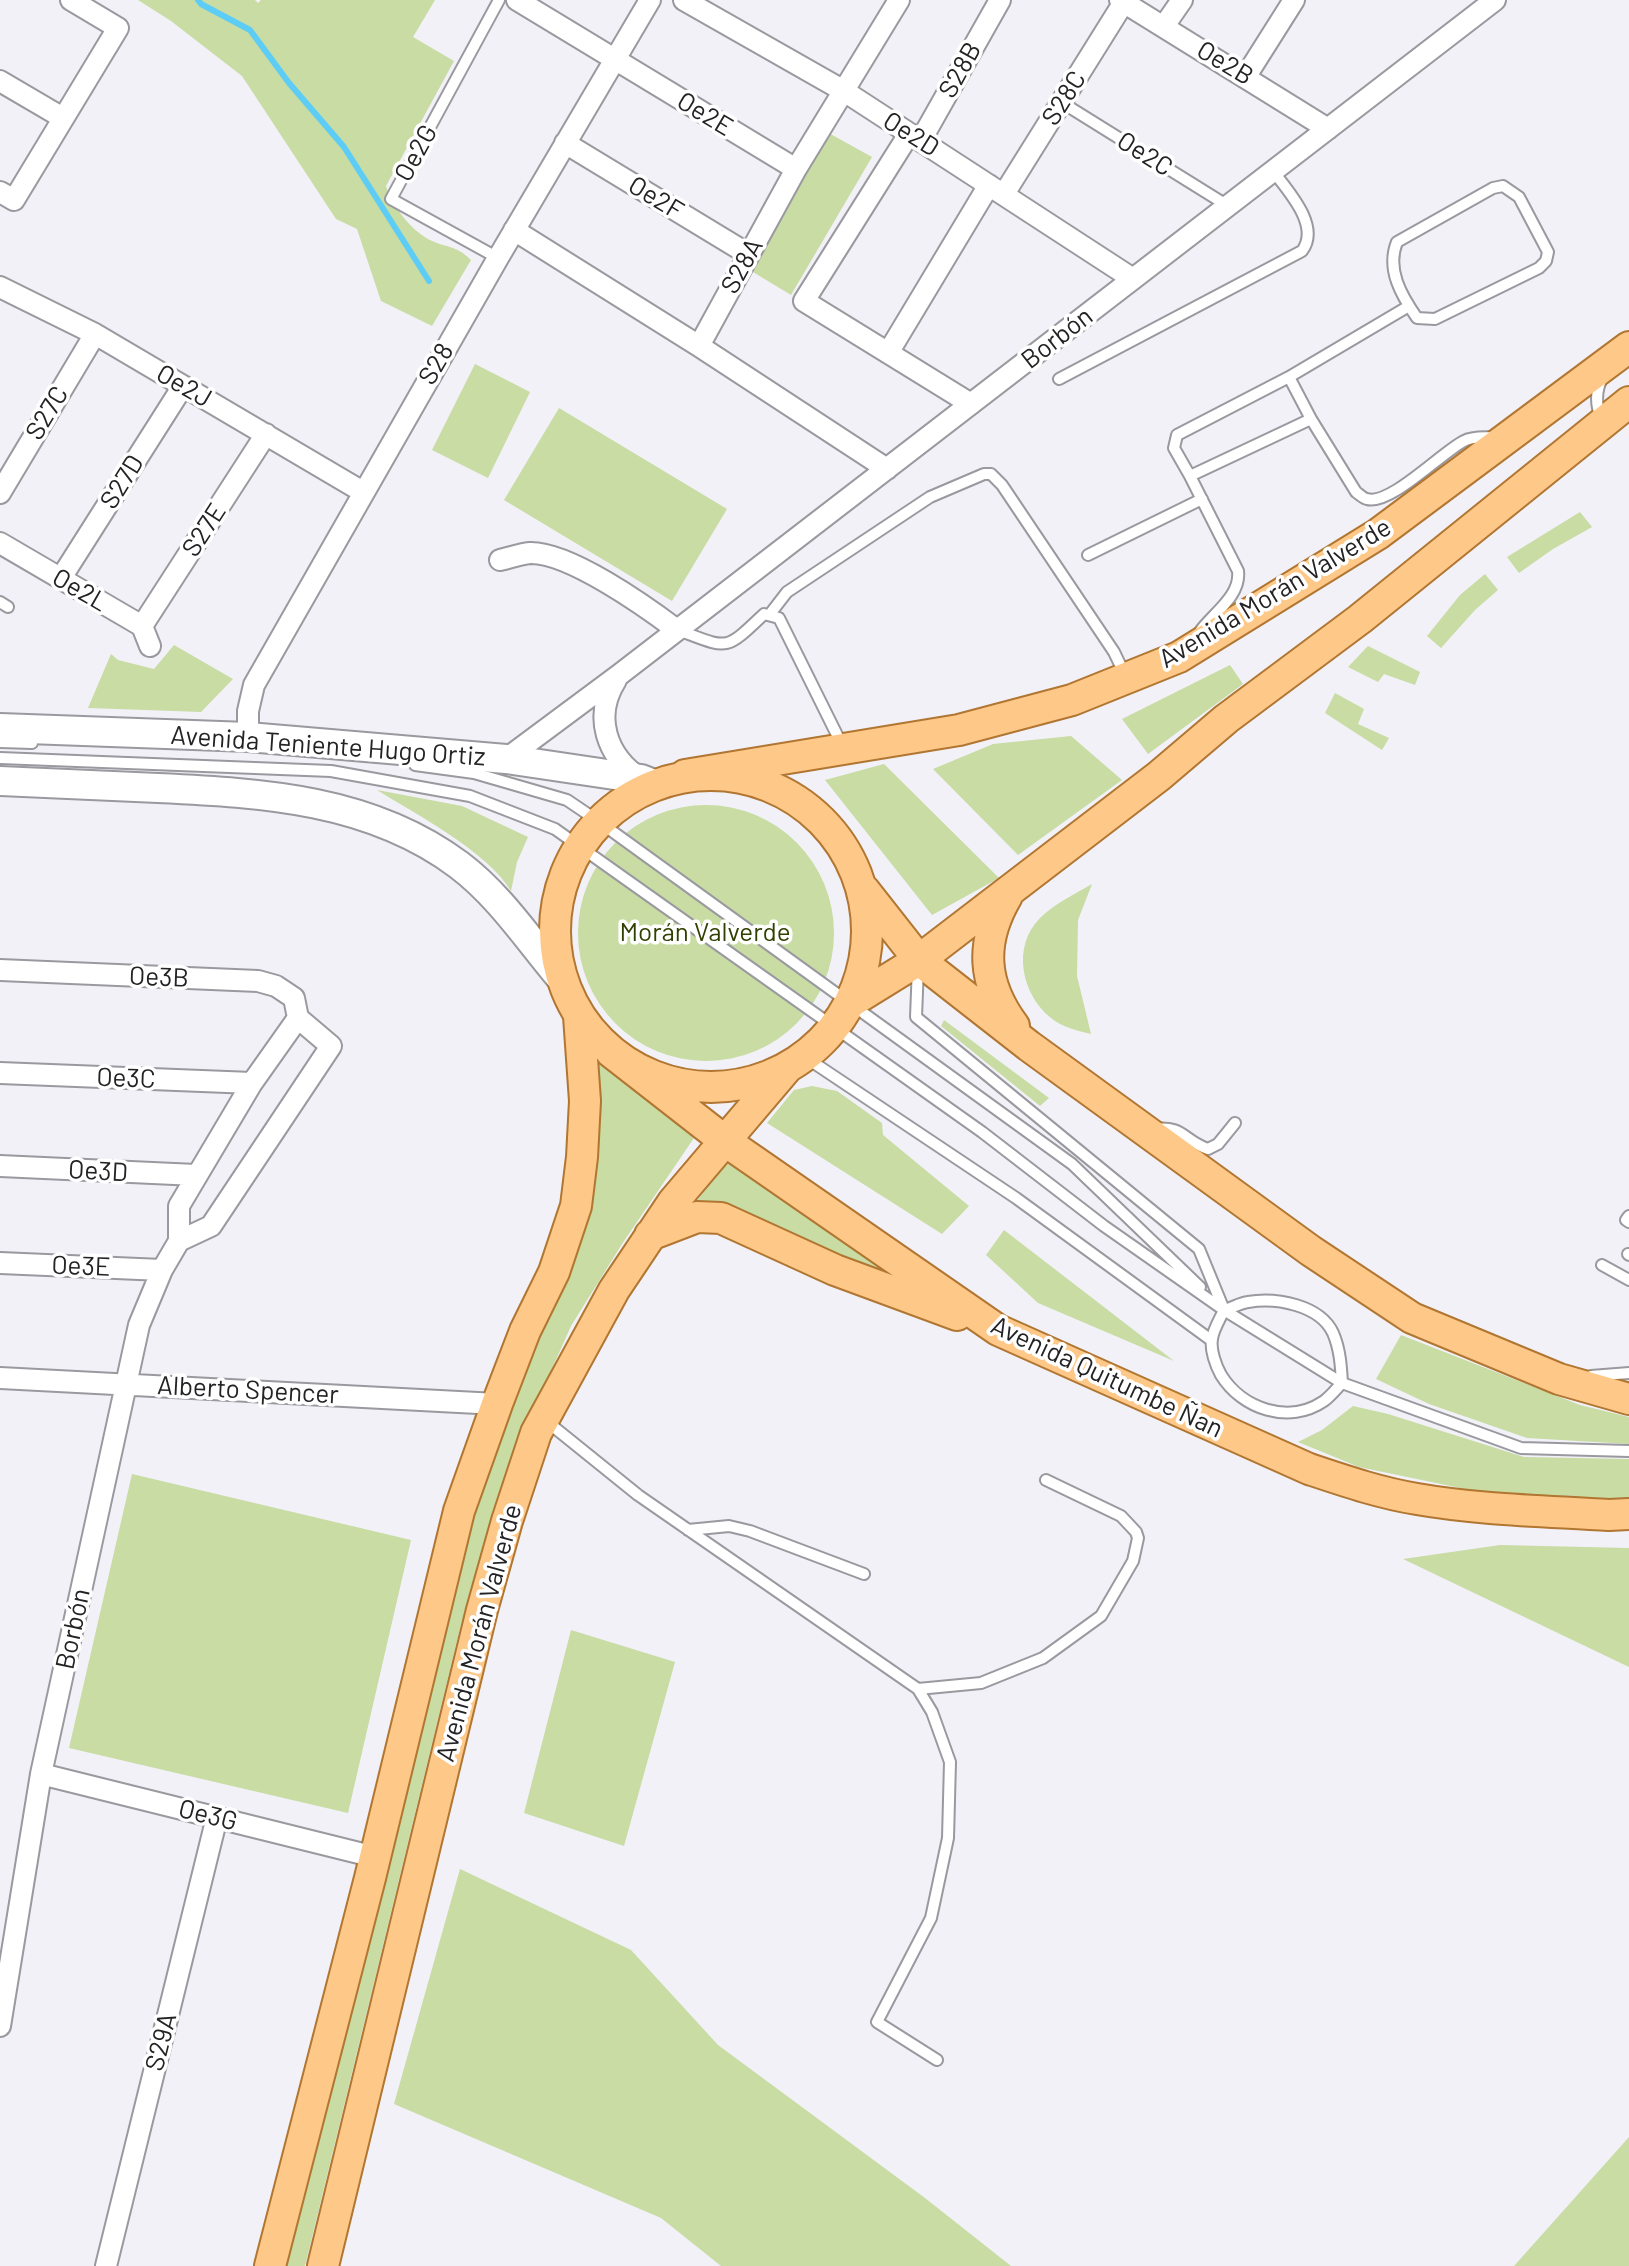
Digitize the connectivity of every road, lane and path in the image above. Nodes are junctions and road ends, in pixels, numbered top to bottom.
1 (71, 0) edge
2 (499, 0) edge
3 (517, 0) edge
4 (650, 0) edge
5 (684, 0) edge
6 (1000, 0) edge
7 (1182, 0) edge
8 (1294, 0) edge
9 (1122, 1) edge
10 (1489, 1) edge
11 (890, 3) edge
12 (1164, 26) junction
13 (613, 59) junction
14 (1246, 76) junction
15 (0, 81) edge
16 (844, 91) junction
17 (1061, 102) junction
18 (63, 118) junction
19 (1328, 129) junction
20 (915, 137) junction
21 (565, 143) junction
22 (796, 169) junction
23 (1273, 171) junction
24 (996, 189) junction
25 (7, 196) edge
26 (1228, 206) junction
27 (514, 230) junction
28 (748, 254) junction
29 (498, 258) junction
30 (1133, 279) junction
31 (3, 296) edge
32 (1409, 306) junction
33 (95, 334) junction
34 (699, 346) junction
35 (888, 353) junction
36 (1620, 354) edge
37 (1289, 377) junction
38 (1059, 379) dead end
39 (183, 386) junction
40 (1629, 402) edge
41 (971, 404) junction
42 (1311, 419) junction
43 (1602, 423) junction
44 (266, 434) junction
45 (1509, 437) junction
46 (887, 469) junction
47 (1190, 476) junction
48 (363, 492) junction
49 (0, 493) edge
50 (1202, 499) junction
51 (0, 543) edge
52 (1088, 555) dead end
53 (500, 560) dead end
54 (61, 578) junction
55 (770, 614) junction
56 (142, 626) junction
57 (677, 630) junction
58 (150, 646) dead end
59 (1179, 657) junction
60 (619, 675) junction
61 (1127, 678) junction
62 (0, 728) edge
63 (0, 742) edge
64 (47, 744) dead end
65 (258, 744) junction
66 (843, 749) junction
67 (0, 758) edge
68 (506, 759) junction
69 (388, 761) dead end
70 (403, 763) dead end
71 (685, 775) junction
72 (0, 781) edge
73 (647, 781) junction
74 (598, 821) junction
75 (580, 844) junction
76 (861, 885) junction
77 (1010, 891) junction
78 (919, 960) junction
79 (0, 970) edge
80 (560, 977) junction
81 (845, 1011) junction
82 (579, 1016) junction
83 (298, 1018) junction
84 (1029, 1046) junction
85 (611, 1052) junction
86 (796, 1063) junction
87 (0, 1073) edge
88 (252, 1083) junction
89 (1235, 1123) dead end
90 (1144, 1130) junction
91 (725, 1141) junction
92 (0, 1166) edge
93 (196, 1175) junction
94 (650, 1235) junction
95 (179, 1241) junction
96 (0, 1263) edge
97 (1602, 1265) dead end
98 (162, 1270) junction
99 (1629, 1280) edge
100 (1224, 1310) junction
101 (998, 1330) junction
102 (1211, 1340) junction
103 (1629, 1373) edge
104 (0, 1378) edge
105 (1559, 1379) junction
106 (126, 1383) junction
107 (1342, 1383) junction
108 (1629, 1399) edge
109 (497, 1404) junction
110 (543, 1419) junction
111 (1629, 1451) edge
112 (1046, 1480) dead end
113 (1629, 1514) edge
114 (688, 1530) junction
115 (864, 1574) dead end
116 (918, 1689) junction
117 (41, 1774) junction
118 (217, 1817) junction
119 (375, 1857) junction
120 (0, 2026) edge
121 (937, 2060) dead end
122 (106, 2266) edge
123 (270, 2266) edge
124 (323, 2266) edge

1 - 18 street
2 - 29 lane, Oe2G
3 - 13 street, Oe2E
4 - 13 street, S28
5 - 16 street, Oe2D
6 - 20 street, S28B
7 - 12 street
8 - 14 street
9 - 12 street, Oe2B
9 - 17 street, S28C
10 - 19 street, Borbón
11 - 16 street, S28A
12 - 14 street, Oe2B
13 - 21 street, S28
13 - 22 street, Oe2E
14 - 19 street, Oe2B
15 - 18 street
16 - 20 street, Oe2D
16 - 22 street, S28A
17 - 24 street, S28C
17 - 26 lane, Oe2C
18 - 25 street
19 - 23 street, Borbón
20 - 24 street, Oe2D
20 - 35 street, S28B
21 - 27 street, S28
21 - 28 street, Oe2F
22 - 28 street, S28A
23 - 26 street, Borbón
23 - 38 lane
24 - 30 street, Oe2D
24 - 35 street, S28C
26 - 30 street, Borbón
27 - 29 street, S28
27 - 34 street
28 - 34 street, S28A
29 - 48 street, S28
30 - 41 street, Borbón
31 - 33 street, Oe2J
32 - 32 lane
32 - 37 lane
33 - 39 street, Oe2J
33 - 49 street, S27C
34 - 46 street
35 - 41 street
36 - 43 lane
36 - 45 main road, Avenida Morán Valverde
37 - 42 lane
37 - 47 lane
39 - 44 street, Oe2J
39 - 54 street, S27D
40 - 43 main road
41 - 46 street, Borbón
42 - 45 lane
42 - 47 lane
43 - 77 main road
44 - 48 street, Oe2J
44 - 56 street, S27E
45 - 59 main road, Avenida Morán Valverde
46 - 57 street, Borbón
47 - 50 lane
48 - 65 street, S28
50 - 52 lane
50 - 59 lane
51 - 54 street, Oe2L
53 - 57 street
54 - 56 street, Oe2L
55 - 57 lane
55 - 61 lane
55 - 66 lane
56 - 58 street
57 - 60 street, Borbón
59 - 61 main road, Avenida Morán Valverde
60 - 68 street, Borbón
60 - 73 street
61 - 66 main road, Avenida Morán Valverde
62 - 65 main road, Avenida Teniente Hugo Ortiz
63 - 64 lane
65 - 68 main road, Avenida Teniente Hugo Ortiz
65 - 69 lane
66 - 71 main road, Avenida Morán Valverde
67 - 75 lane
68 - 73 main road, Avenida Teniente Hugo Ortiz
70 - 74 lane
71 - 73 main road
71 - 76 main road
72 - 80 main road, Avenida Teniente Hugo Ortiz
73 - 74 main road
74 - 75 main road
74 - 81 lane
75 - 80 main road
75 - 81 lane
76 - 78 main road
76 - 81 main road
77 - 78 main road
77 - 84 main road
78 - 81 main road
78 - 84 main road
78 - 100 lane
79 - 83 street, Oe3B
80 - 82 main road
81 - 86 main road, Avenida Morán Valverde
81 - 100 lane
81 - 100 lane
82 - 85 main road
82 - 109 main road, Avenida Morán Valverde
83 - 88 street, Borbón
83 - 95 street
84 - 90 main road
85 - 86 main road
85 - 91 main road, Avenida Quitumbe Ñan
86 - 91 main road, Avenida Morán Valverde
86 - 102 lane
87 - 88 street, Oe3C
88 - 93 street, Borbón
89 - 90 lane
90 - 105 main road
91 - 94 main road, Avenida Morán Valverde
91 - 101 main road, Avenida Quitumbe Ñan
92 - 93 street, Oe3D
93 - 95 street, Borbón
94 - 101 main road
94 - 110 main road, Avenida Morán Valverde
95 - 98 street, Borbón
96 - 98 street, Oe3E
97 - 99 lane
98 - 106 street, Borbón
100 - 102 lane
100 - 107 lane
100 - 107 lane
101 - 113 main road, Avenida Quitumbe Ñan
102 - 107 lane
103 - 105 lane
104 - 106 street, Alberto Spencer
105 - 108 main road
106 - 109 street, Alberto Spencer
106 - 117 street, Borbón
107 - 111 lane
109 - 119 main road, Avenida Morán Valverde
110 - 114 lane
110 - 124 main road, Avenida Morán Valverde
112 - 116 lane
114 - 115 lane
114 - 116 lane
116 - 121 lane
117 - 118 street, Oe3G
117 - 120 street, Borbón
118 - 119 street, Oe3G
118 - 122 street, S29A
119 - 123 main road, Avenida Morán Valverde

